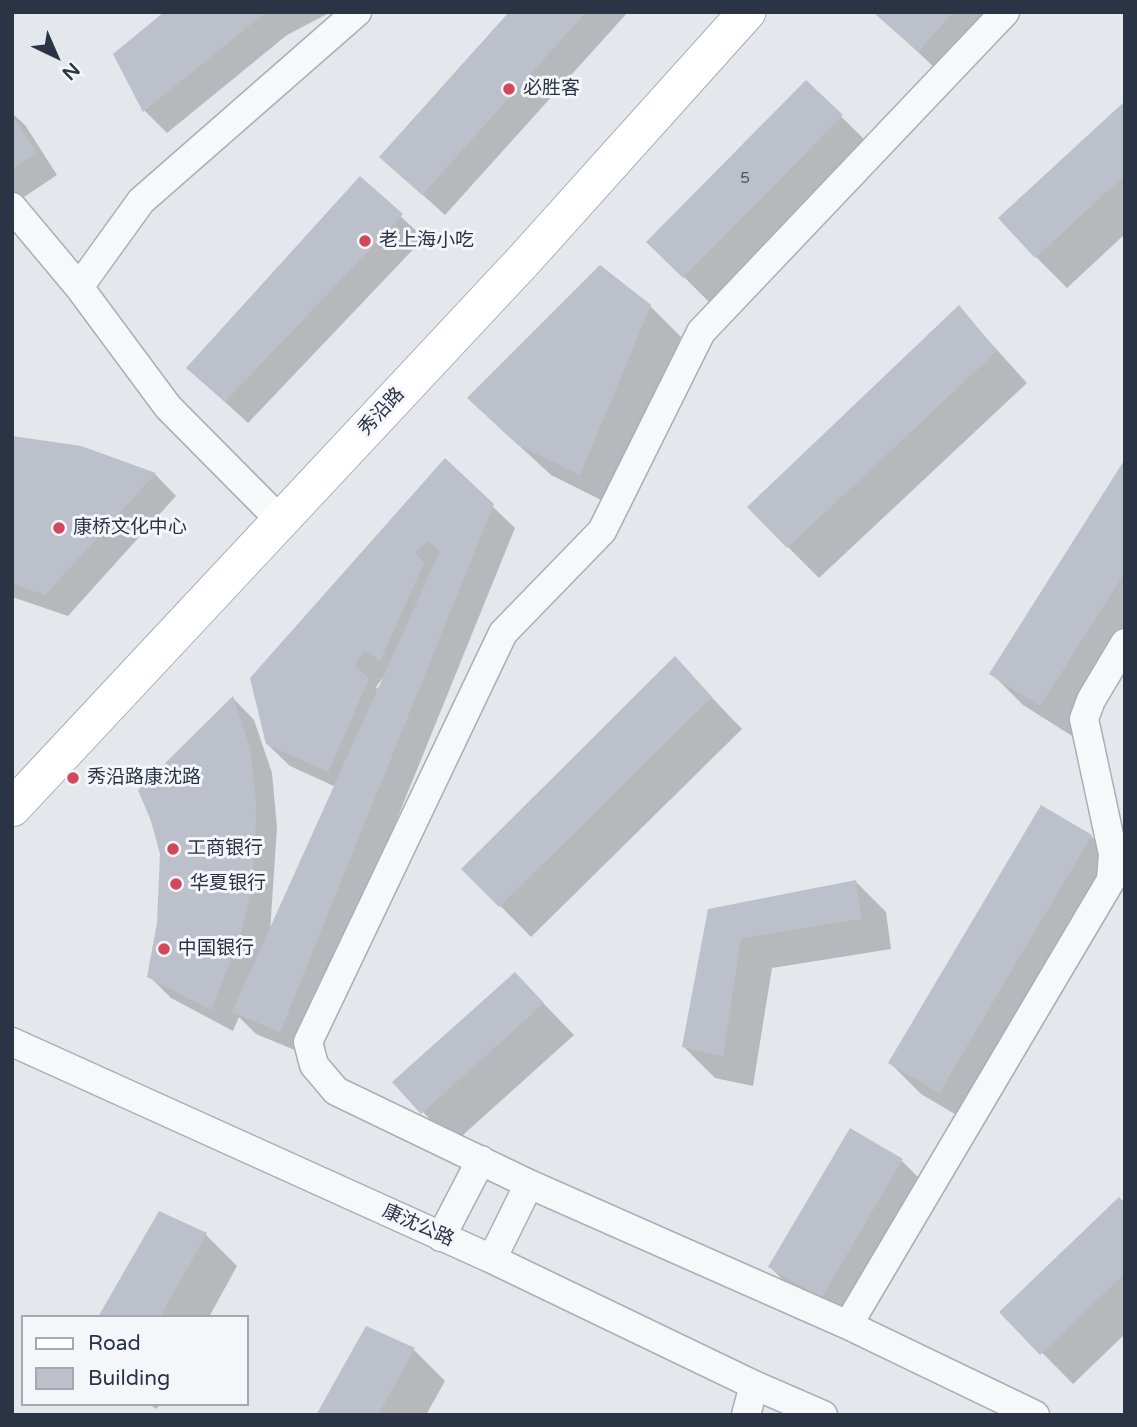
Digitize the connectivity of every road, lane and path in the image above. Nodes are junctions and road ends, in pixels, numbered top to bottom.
1 (357, 12) edge
2 (747, 12) edge
3 (1005, 12) edge
4 (12, 207) edge
5 (79, 287) junction
6 (281, 521) junction
7 (1125, 643) edge
8 (12, 808) edge
9 (12, 1042) edge
10 (481, 1160) junction
11 (529, 1184) junction
12 (441, 1237) junction
13 (492, 1259) junction
14 (848, 1325) junction
15 (754, 1385) junction
16 (746, 1415) edge
17 (823, 1415) edge
18 (1035, 1415) edge

1 - 5 street
2 - 6 main road, 秀沿路
3 - 10 street
4 - 5 street
5 - 6 street
6 - 8 main road, 秀沿路
7 - 14 street
9 - 12 street, 康沈公路
10 - 11 street
10 - 12 street
11 - 13 street
11 - 14 street
12 - 13 street, 康沈公路
13 - 15 street, 康沈公路
14 - 18 street
15 - 16 street
15 - 17 street, 康沈公路

